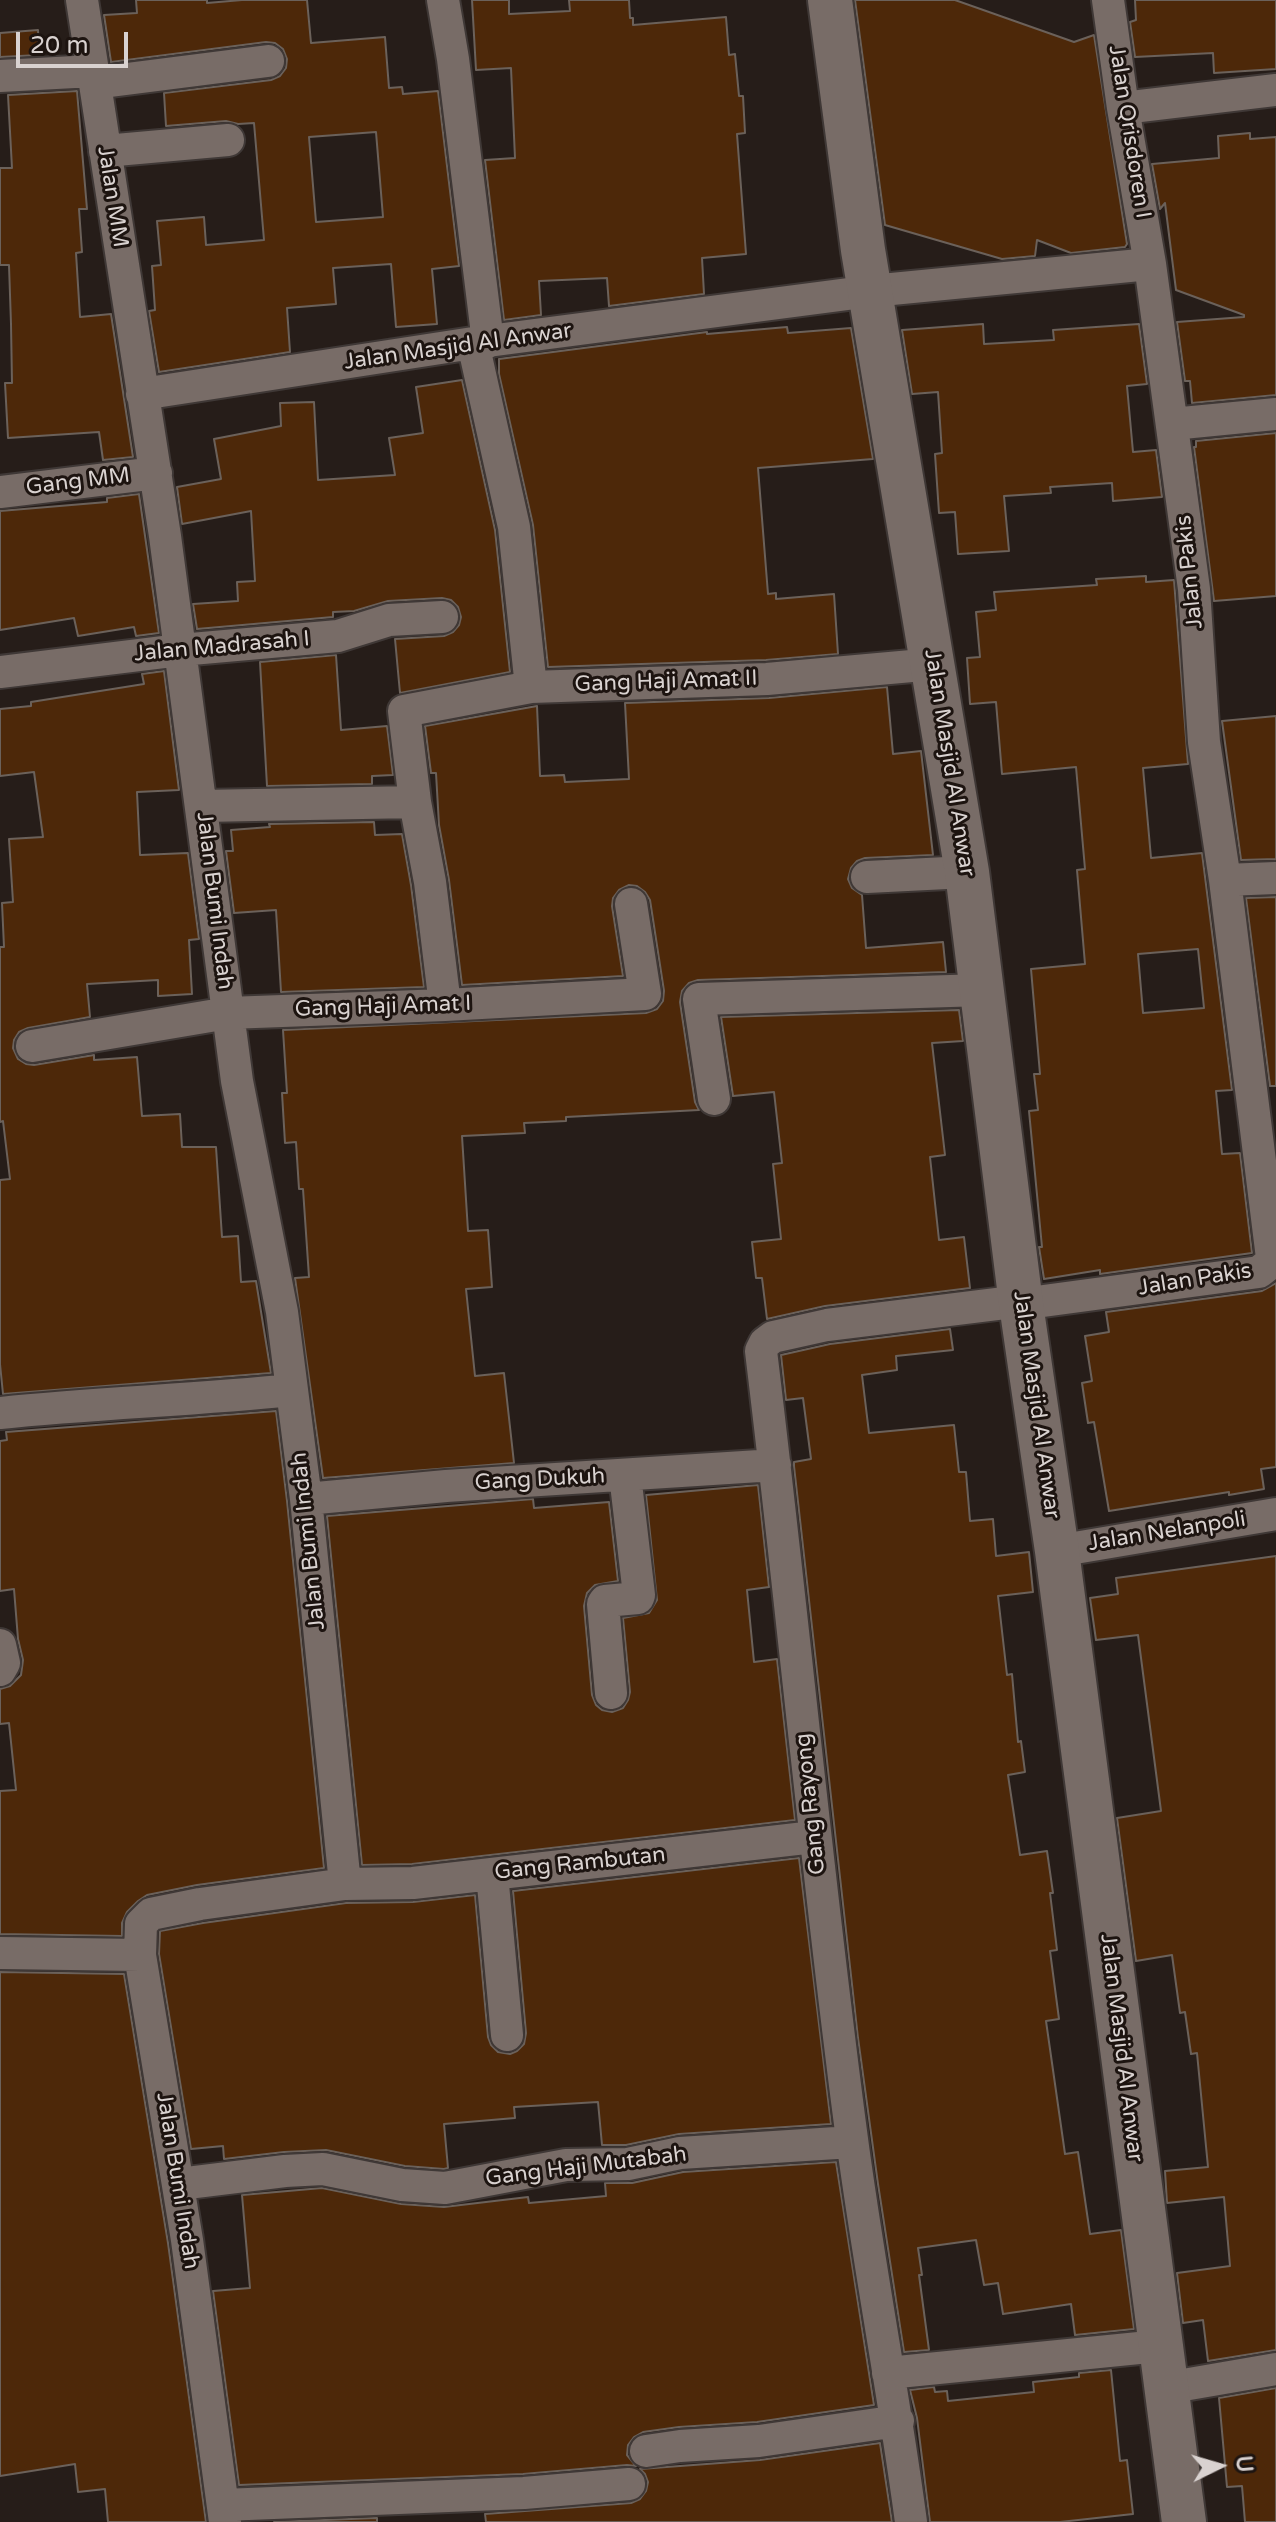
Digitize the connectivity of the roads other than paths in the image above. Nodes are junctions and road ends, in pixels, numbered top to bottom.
1 (82, 0) edge
2 (443, 0) edge
3 (830, 0) edge
4 (1108, 0) edge
5 (268, 61) dead end
6 (0, 76) edge
7 (94, 77) junction
8 (1276, 90) edge
9 (1123, 108) junction
10 (228, 140) dead end
11 (105, 151) junction
12 (1150, 264) junction
13 (871, 291) junction
14 (480, 342) junction
15 (142, 394) junction
16 (1276, 414) edge
17 (1172, 424) junction
18 (156, 473) junction
19 (0, 492) edge
20 (442, 617) dead end
21 (180, 650) junction
22 (934, 664) junction
23 (0, 672) edge
24 (531, 687) junction
25 (415, 802) junction
26 (202, 806) junction
27 (967, 872) junction
28 (867, 877) dead end
29 (1276, 878) edge
30 (1225, 880) junction
31 (631, 904) dead end
32 (982, 990) junction
33 (445, 1005) junction
34 (228, 1013) junction
35 (32, 1046) dead end
36 (714, 1099) dead end
37 (1021, 1302) junction
38 (292, 1390) junction
39 (0, 1413) edge
40 (775, 1465) junction
41 (625, 1475) junction
42 (306, 1499) junction
43 (1276, 1514) edge
44 (1057, 1551) junction
45 (0, 1645) edge
46 (0, 1670) edge
47 (611, 1693) dead end
48 (814, 1837) junction
49 (492, 1874) junction
50 (345, 1884) junction
51 (0, 1953) edge
52 (140, 1955) junction
53 (507, 2035) dead end
54 (852, 2142) junction
55 (179, 2184) junction
56 (1163, 2367) junction
57 (1276, 2369) edge
58 (888, 2373) junction
59 (898, 2421) junction
60 (646, 2451) dead end
61 (629, 2484) dead end
62 (458, 2509) edge
63 (224, 2514) edge
64 (911, 2522) edge
65 (1184, 2522) edge

1 - 7 street, Jalan MM
2 - 14 street
3 - 13 street, Jalan Masjid Al Anwar
4 - 9 street, Jalan Qrisdoren I
5 - 7 street
6 - 7 street
7 - 11 street, Jalan MM
8 - 9 street
9 - 12 street, Jalan Qrisdoren I
10 - 11 street
11 - 15 street, Jalan MM
12 - 13 street, Jalan Masjid Al Anwar
12 - 17 street, Jalan Pakis
13 - 14 street, Jalan Masjid Al Anwar
13 - 22 street, Jalan Masjid Al Anwar
14 - 15 street, Jalan Masjid Al Anwar
14 - 24 street
15 - 18 street, Jalan Bumi Indah
16 - 17 street
17 - 30 street, Jalan Pakis
18 - 19 street, Gang MM
18 - 21 street, Jalan Bumi Indah
20 - 21 street, Jalan Madrasah I
21 - 23 street, Jalan Madrasah I
21 - 26 street, Jalan Bumi Indah
22 - 24 street, Gang Haji Amat II
22 - 27 street, Jalan Masjid Al Anwar
24 - 25 street, Gang Haji Amat II
25 - 26 street
25 - 33 street
26 - 34 street, Jalan Bumi Indah
27 - 28 street
27 - 32 street, Jalan Masjid Al Anwar
29 - 30 street
30 - 37 street, Jalan Pakis
31 - 33 street, Gang Haji Amat I
32 - 36 street
32 - 37 street, Jalan Masjid Al Anwar
33 - 34 street, Gang Haji Amat I
34 - 35 street, Gang Haji Amat I
34 - 38 street, Jalan Bumi Indah
37 - 40 street, Gang Rayong
37 - 44 street, Jalan Masjid Al Anwar
38 - 39 street
38 - 42 street, Jalan Bumi Indah
40 - 41 street, Gang Dukuh
40 - 48 street, Gang Rayong
41 - 42 street, Gang Dukuh
41 - 47 street
42 - 50 street, Jalan Bumi Indah
43 - 44 street, Jalan Nelanpoli
44 - 56 street, Jalan Masjid Al Anwar
45 - 46 street
48 - 49 street, Gang Rambutan
48 - 54 street, Gang Rayong
49 - 50 street, Gang Rambutan
49 - 53 street
50 - 52 street, Jalan Bumi Indah
51 - 52 street
52 - 55 street, Jalan Bumi Indah
54 - 55 street, Gang Haji Mutabah
54 - 58 street, Gang Rayong
55 - 63 street, Jalan Bumi Indah
56 - 57 street
56 - 58 street
56 - 65 street, Jalan Masjid Al Anwar
58 - 59 street, Gang Rayong
59 - 60 street
59 - 64 street, Gang Rayong
61 - 62 street
62 - 63 street

